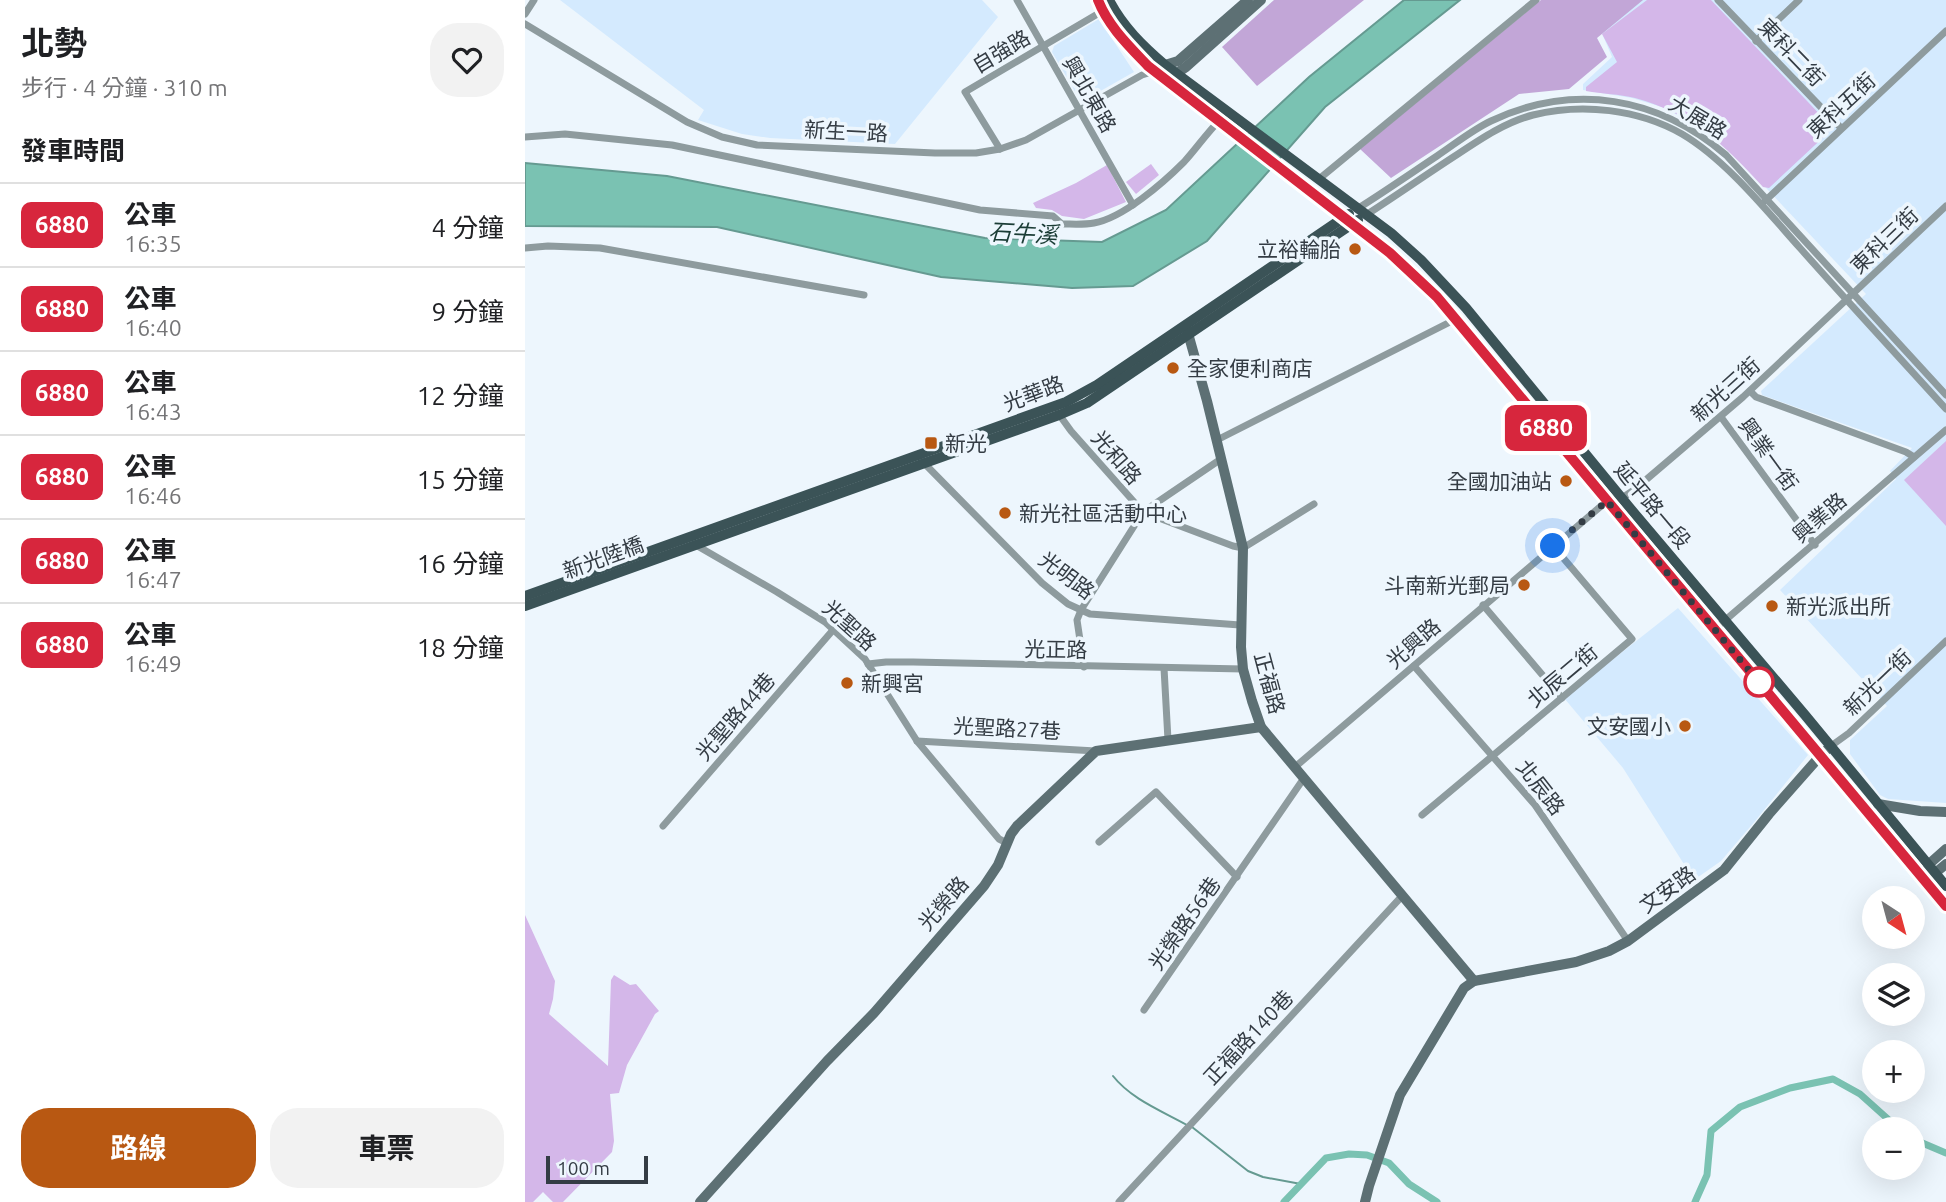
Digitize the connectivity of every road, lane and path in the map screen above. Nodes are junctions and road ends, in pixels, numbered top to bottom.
1 (534, 0) edge
2 (1017, 0) edge
3 (1261, 0) edge
4 (1536, 0) edge
5 (1718, 0) edge
6 (1800, 0) edge
7 (1244, 1) edge
8 (1105, 4) edge
9 (525, 14) edge
10 (525, 24) edge
11 (1946, 31) edge
12 (1756, 41) junction
13 (1043, 46) junction
14 (1165, 65) junction
15 (1155, 71) junction
16 (1177, 73) junction
17 (1080, 110) junction
18 (1218, 120) junction
19 (1841, 128) junction
20 (525, 137) edge
21 (1000, 149) junction
22 (1319, 179) junction
23 (1767, 199) junction
24 (1133, 205) junction
25 (1760, 205) junction
26 (1946, 206) edge
27 (1361, 212) junction
28 (1349, 220) junction
29 (525, 248) edge
30 (1854, 294) junction
31 (865, 295) dead end
32 (1847, 300) junction
33 (1456, 319) junction
34 (1187, 330) junction
35 (1508, 357) junction
36 (1496, 368) junction
37 (1749, 391) junction
38 (1946, 395) edge
39 (1946, 409) edge
40 (1057, 411) junction
41 (1721, 417) junction
42 (1562, 424) junction
43 (1946, 430) edge
44 (1551, 433) junction
45 (1217, 440) junction
46 (1914, 457) junction
47 (921, 459) junction
48 (1221, 459) junction
49 (1622, 498) junction
50 (1607, 501) junction
51 (1314, 504) dead end
52 (1143, 512) junction
53 (690, 541) junction
54 (1815, 545) junction
55 (1553, 546) junction
56 (1243, 548) junction
57 (525, 596) edge
58 (1483, 605) junction
59 (525, 606) edge
60 (1081, 610) junction
61 (1725, 621) junction
62 (1240, 625) junction
63 (1715, 629) junction
64 (833, 630) junction
65 (1946, 641) edge
66 (868, 664) junction
67 (1413, 666) junction
68 (1084, 667) junction
69 (1164, 668) junction
70 (1243, 669) junction
71 (1562, 698) junction
72 (1262, 727) junction
73 (1168, 740) junction
74 (917, 741) junction
75 (1831, 746) junction
76 (1096, 751) junction
77 (1821, 755) junction
78 (1493, 756) junction
79 (1295, 767) junction
80 (1304, 778) junction
81 (1878, 804) junction
82 (1946, 812) edge
83 (1422, 815) dead end
84 (663, 826) dead end
85 (1099, 842) dead end
86 (1007, 843) junction
87 (1946, 849) edge
88 (1946, 864) edge
89 (1932, 869) junction
90 (1237, 877) junction
91 (1926, 881) junction
92 (1946, 886) edge
93 (1403, 895) junction
94 (1946, 906) edge
95 (1628, 941) junction
96 (1474, 981) junction
97 (1145, 1010) dead end
98 (700, 1202) edge
99 (1119, 1202) edge
100 (1365, 1202) edge

1 - 9 street
2 - 13 street, 興北東路
3 - 16 street
4 - 22 street
5 - 12 street, 東科二街
6 - 12 street
7 - 14 street
8 - 13 street, 自強路
8 - 14 main road, 延平路一段
8 - 15 main road, 延平路一段
10 - 21 street, 新生一路
11 - 19 street, 東科五街
12 - 19 street, 東科二街
13 - 17 street, 興北東路
13 - 21 street, 自強路
14 - 15 street
14 - 16 main road, 延平路一段
15 - 16 street, 新生一路
15 - 17 street, 新生一路
15 - 18 main road, 延平路一段
16 - 22 main road, 延平路一段
17 - 21 street, 新生一路
17 - 24 street, 興北東路
18 - 24 street
18 - 28 main road, 延平路一段
19 - 23 street, 東科五街
20 - 24 street
22 - 27 main road, 延平路一段
23 - 25 street, 東科五街
23 - 27 street, 大展路
23 - 30 street, 大展路
25 - 27 street, 大展路
25 - 32 street, 大展路
26 - 30 street, 東科三街
27 - 28 main road, 光華路
27 - 35 main road, 延平路一段
28 - 33 main road, 延平路一段
28 - 34 main road, 光華路
29 - 31 street
30 - 32 street, 東科三街
30 - 38 street, 大展路
32 - 37 street, 新光三街
32 - 39 street, 大展路
33 - 36 main road, 延平路一段
33 - 45 street
34 - 40 main road, 光華路
34 - 45 street, 正福路
35 - 36 main road
35 - 42 main road, 延平路一段
36 - 44 main road, 延平路一段
37 - 41 street, 新光三街
37 - 46 street
40 - 47 main road, 光華路
40 - 52 street, 光和路
41 - 49 street, 新光三街
41 - 54 street, 興業一街
42 - 44 main road
42 - 49 main road, 延平路一段
43 - 46 street, 興業路
44 - 50 main road, 延平路一段
45 - 48 street, 正福路
46 - 54 street, 興業路
47 - 53 main road, 光華路
47 - 60 street, 光明路
48 - 52 street
48 - 56 street, 正福路
49 - 50 street, 光興路
49 - 61 main road, 延平路一段
50 - 55 street, 光興路
50 - 63 main road, 延平路一段
51 - 56 street
52 - 56 street, 光和路
52 - 60 street
53 - 57 main road, 新光陸橋
53 - 59 main road, 新光陸橋
53 - 64 street, 光聖路
54 - 61 street, 興業路
55 - 58 street, 光興路
55 - 71 street, 北辰二街
56 - 62 street, 正福路
58 - 67 street, 光興路
58 - 71 street
60 - 62 street, 光明路
60 - 68 street
61 - 63 street, 興業路
61 - 75 main road, 延平路一段
62 - 70 street, 正福路
63 - 77 main road, 延平路一段
64 - 66 street, 光聖路
64 - 84 street, 光聖路44巷
65 - 75 street, 新光一街
66 - 68 street, 光正路
66 - 74 street, 光聖路
67 - 78 street, 北辰路
67 - 79 street, 光興路
68 - 69 street, 光正路
69 - 70 street, 光正路
69 - 73 street
70 - 72 street, 正福路
71 - 78 street, 北辰二街
72 - 73 street
72 - 79 street, 正福路
73 - 76 street
74 - 76 street, 光聖路27巷
74 - 86 street, 光聖路
75 - 77 street, 文安路
75 - 81 main road, 延平路一段
76 - 86 street, 光榮路
77 - 91 main road, 延平路一段
77 - 95 street, 文安路
78 - 83 street, 北辰二街
78 - 95 street, 北辰路
79 - 80 street, 正福路
80 - 90 street
80 - 93 street, 正福路
81 - 82 street
81 - 89 main road, 延平路一段
85 - 90 street, 光榮路56巷
86 - 98 street, 光榮路
87 - 89 street
88 - 89 street
89 - 91 street
89 - 92 main road, 延平路一段
90 - 97 street, 光榮路56巷
91 - 94 main road, 延平路一段
93 - 96 street, 正福路
93 - 99 street, 正福路140巷
95 - 96 street, 文安路
96 - 100 street

